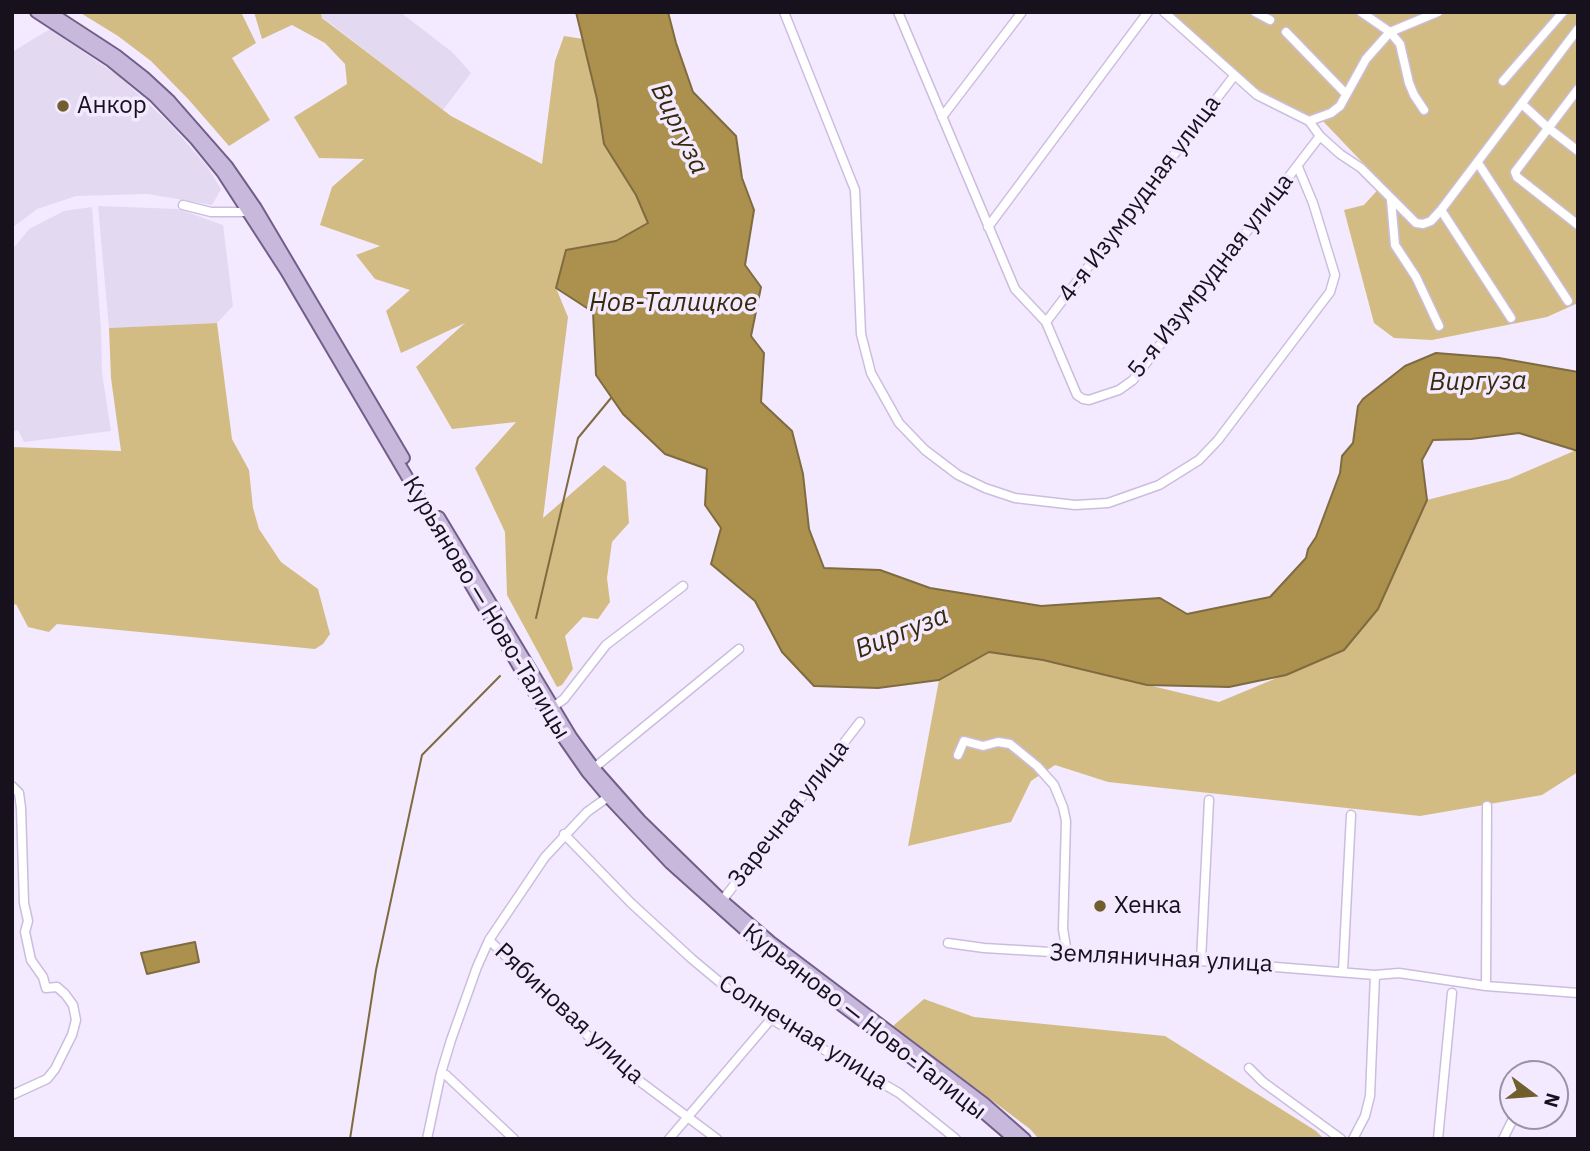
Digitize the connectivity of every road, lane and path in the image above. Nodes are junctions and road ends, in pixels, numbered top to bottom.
1 (36, 12) edge
2 (50, 12) edge
3 (784, 12) edge
4 (898, 12) edge
5 (1022, 12) edge
6 (1148, 12) edge
7 (1164, 12) edge
8 (1255, 12) edge
9 (1361, 12) edge
10 (1438, 12) edge
11 (1563, 12) edge
12 (1270, 20) dead end
13 (1578, 29) edge
14 (1286, 32) dead end
15 (1390, 32) junction
16 (1234, 76) junction
17 (1503, 81) dead end
18 (1578, 89) edge
19 (1346, 94) junction
20 (1522, 104) junction
21 (1424, 110) dead end
22 (942, 117) junction
23 (1309, 121) junction
24 (1546, 128) junction
25 (1321, 135) junction
26 (1578, 151) edge
27 (1478, 163) junction
28 (1298, 167) junction
29 (1391, 200) junction
30 (183, 205) dead end
31 (1441, 211) junction
32 (250, 212) junction
33 (1578, 225) edge
34 (988, 227) junction
35 (1568, 301) dead end
36 (1511, 318) dead end
37 (1046, 321) junction
38 (1439, 326) dead end
39 (683, 586) dead end
40 (739, 649) dead end
41 (553, 707) junction
42 (860, 722) dead end
43 (958, 755) dead end
44 (594, 768) junction
45 (12, 786) edge
46 (608, 797) junction
47 (1209, 800) dead end
48 (1487, 806) dead end
49 (1351, 815) dead end
50 (564, 834) junction
51 (720, 904) junction
52 (489, 940) junction
53 (948, 943) dead end
54 (1067, 953) junction
55 (1201, 961) junction
56 (1343, 971) junction
57 (1375, 975) junction
58 (1486, 986) junction
59 (1452, 993) dead end
60 (1578, 993) edge
61 (772, 1018) junction
62 (1249, 1068) dead end
63 (441, 1073) junction
64 (12, 1096) edge
65 (687, 1117) junction
66 (427, 1139) edge
67 (514, 1139) edge
68 (669, 1139) edge
69 (717, 1139) edge
70 (956, 1139) edge
71 (1014, 1139) edge
72 (1026, 1139) edge
73 (1341, 1139) edge
74 (1353, 1139) edge
75 (1438, 1139) edge

1 - 32 main road, Курьяново — Ново-Талицы
2 - 41 main road, Курьяново — Ново-Талицы
3 - 28 street
4 - 22 street
5 - 22 street
6 - 34 street
7 - 16 street
8 - 12 street
9 - 15 street
10 - 15 street
11 - 17 street
13 - 20 street
14 - 19 street
15 - 19 street
15 - 21 street
16 - 23 street
16 - 37 street, 4-я Изумрудная улица
18 - 24 street
19 - 23 street
20 - 24 street
20 - 27 street
22 - 34 street
23 - 25 street
24 - 26 street
24 - 33 street
25 - 28 street, 5-я Изумрудная улица
25 - 29 street
27 - 31 street
27 - 35 street
28 - 37 street, 5-я Изумрудная улица
29 - 31 street
29 - 38 street
30 - 32 street
31 - 36 street
32 - 46 main road, Курьяново — Ново-Талицы
34 - 37 street
39 - 41 street
40 - 44 street
41 - 44 main road, Курьяново — Ново-Талицы
42 - 51 street, Заречная улица
43 - 54 street
44 - 51 main road, Курьяново — Ново-Талицы
45 - 64 street
46 - 50 street
46 - 51 main road, Курьяново — Ново-Талицы
47 - 55 street
48 - 58 street
49 - 56 street
50 - 52 street
50 - 61 street, Солнечная улица
51 - 71 main road, Курьяново — Ново-Талицы
51 - 72 main road, Курьяново — Ново-Талицы
52 - 63 street
52 - 65 street, Рябиновая улица
53 - 54 street, Земляничная улица
54 - 55 street, Земляничная улица
55 - 56 street, Земляничная улица
56 - 57 street, Земляничная улица
57 - 58 street, Земляничная улица
57 - 74 street
58 - 60 street, Земляничная улица
59 - 75 street
61 - 65 street
61 - 70 street, Солнечная улица
62 - 73 street
63 - 66 street
63 - 67 street
65 - 68 street
65 - 69 street, Рябиновая улица

